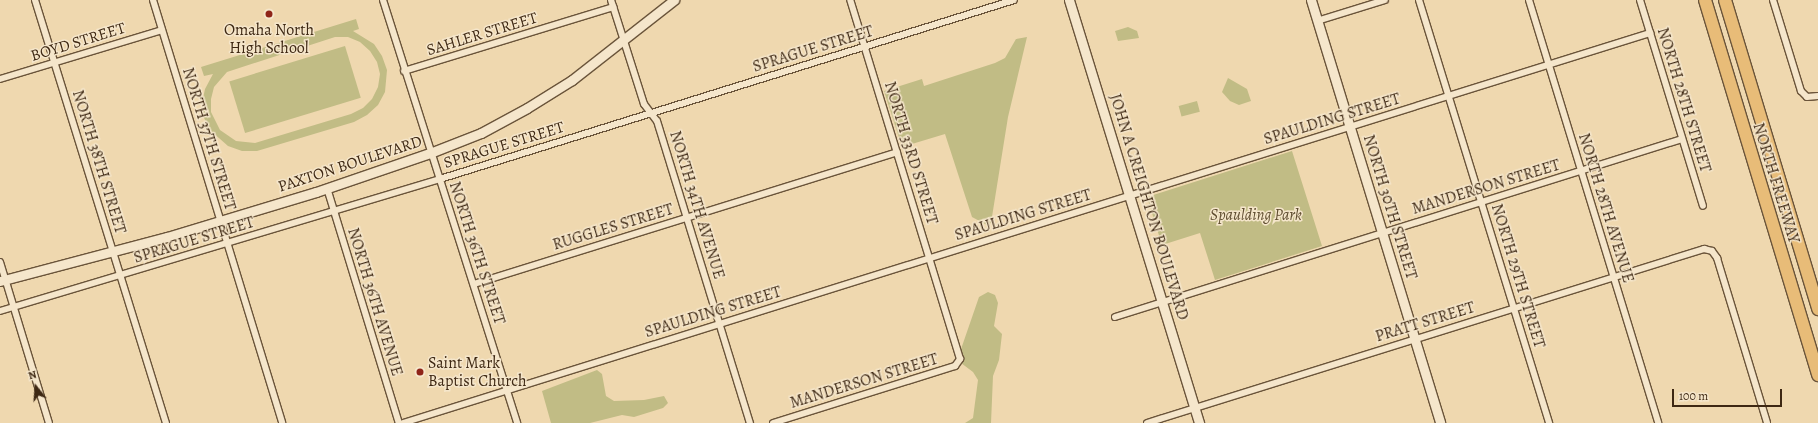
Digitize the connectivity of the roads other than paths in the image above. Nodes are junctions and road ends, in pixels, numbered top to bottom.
1 (36, 0) edge
2 (153, 0) edge
3 (383, 0) edge
4 (611, 0) edge
5 (674, 0) edge
6 (850, 0) edge
7 (1014, 0) edge
8 (1069, 0) edge
9 (1311, 0) edge
10 (1385, 0) edge
11 (1419, 0) edge
12 (1529, 0) edge
13 (1640, 0) edge
14 (1705, 0) edge
15 (1725, 0) edge
16 (1773, 0) edge
17 (613, 7) junction
18 (1317, 21) junction
19 (162, 30) junction
20 (1650, 33) junction
21 (623, 40) junction
22 (864, 46) junction
23 (55, 63) junction
24 (1549, 65) junction
25 (404, 72) junction
26 (0, 79) edge
27 (1449, 96) junction
28 (1818, 96) edge
29 (651, 113) junction
30 (1350, 127) junction
31 (1682, 139) junction
32 (898, 152) junction
33 (430, 154) junction
34 (1582, 171) junction
35 (440, 179) junction
36 (327, 188) junction
37 (1130, 196) junction
38 (1482, 202) junction
39 (1703, 206) dead end
40 (334, 211) junction
41 (687, 218) junction
42 (221, 221) junction
43 (1382, 233) junction
44 (227, 243) junction
45 (114, 252) junction
46 (930, 258) junction
47 (0, 262) edge
48 (120, 276) junction
49 (1614, 277) junction
50 (3, 280) edge
51 (474, 284) junction
52 (1162, 302) junction
53 (14, 307) junction
54 (1514, 308) junction
55 (1818, 309) edge
56 (0, 311) edge
57 (1115, 317) dead end
58 (720, 323) junction
59 (1415, 339) junction
60 (960, 359) joint
61 (1818, 375) edge
62 (507, 391) junction
63 (1195, 408) junction
64 (49, 423) edge
65 (166, 423) edge
66 (282, 423) edge
67 (399, 423) edge
68 (403, 423) edge
69 (517, 423) edge
70 (750, 423) edge
71 (773, 423) edge
72 (1147, 423) edge
73 (1199, 423) edge
74 (1440, 423) edge
75 (1550, 423) edge
76 (1658, 423) edge
77 (1767, 423) edge

1 - 23 street, NORTH 38TH STREET
2 - 19 street, NORTH 37TH STREET
3 - 25 street, NORTH 36TH STREET
4 - 17 street, NORTH 34TH AVENUE
5 - 21 street, PAXTON BOULEVARD
6 - 22 street, NORTH 33RD STREET
7 - 22 street, SPRAGUE STREET
8 - 37 street, JOHN A CREIGHTON BOULEVARD
9 - 18 street, NORTH 30TH STREET
10 - 18 street
11 - 27 street, NORTH 29TH STREET
12 - 24 street, NORTH 28TH AVENUE
13 - 20 street, NORTH 28TH STREET
14 - 61 highway, NORTH FREEWAY
15 - 55 highway, NORTH FREEWAY
16 - 28 street
17 - 21 street, NORTH 34TH AVENUE
17 - 25 street, SAHLER STREET
18 - 30 street, NORTH 30TH STREET
19 - 23 street, BOYD STREET
19 - 42 street, NORTH 37TH STREET
20 - 24 street, SPAULDING STREET
20 - 31 street, NORTH 28TH STREET
21 - 29 street, NORTH 34TH AVENUE
21 - 33 street, PAXTON BOULEVARD
22 - 29 street, SPRAGUE STREET
22 - 32 street, NORTH 33RD STREET
23 - 26 street, BOYD STREET
23 - 45 street, NORTH 38TH STREET
24 - 27 street, SPAULDING STREET
24 - 34 street, NORTH 28TH AVENUE
25 - 33 street, NORTH 36TH STREET
27 - 30 street, SPAULDING STREET
27 - 38 street, NORTH 29TH STREET
29 - 35 street, SPRAGUE STREET
29 - 41 street, NORTH 34TH AVENUE
30 - 37 street, SPAULDING STREET
30 - 43 street, NORTH 30TH STREET
31 - 34 street, MANDERSON STREET
31 - 39 street, NORTH 28TH STREET
32 - 41 street, RUGGLES STREET
32 - 46 street, NORTH 33RD STREET
33 - 35 street, NORTH 36TH STREET
33 - 36 street, PAXTON BOULEVARD
34 - 38 street, MANDERSON STREET
34 - 49 street, NORTH 28TH AVENUE
35 - 40 street, SPRAGUE STREET
35 - 51 street, NORTH 36TH STREET
36 - 40 street, NORTH 36TH AVENUE
36 - 42 street, PAXTON BOULEVARD
37 - 46 street, SPAULDING STREET
37 - 52 street, JOHN A CREIGHTON BOULEVARD
38 - 43 street, MANDERSON STREET
38 - 54 street, NORTH 29TH STREET
40 - 44 street, SPRAGUE STREET
40 - 67 street, NORTH 36TH AVENUE
41 - 51 street, RUGGLES STREET
41 - 58 street, NORTH 34TH AVENUE
42 - 44 street, NORTH 37TH STREET
42 - 45 street, PAXTON BOULEVARD
43 - 52 street, MANDERSON STREET
43 - 59 street, NORTH 30TH STREET
44 - 48 street, SPRAGUE STREET
44 - 66 street, NORTH 37TH STREET
45 - 48 street, NORTH 38TH STREET
45 - 50 street, PAXTON BOULEVARD
46 - 58 street, SPAULDING STREET
46 - 60 street, NORTH 33RD STREET
47 - 50 street
48 - 53 street, SPRAGUE STREET
48 - 65 street, NORTH 38TH STREET
49 - 54 street, PRATT STREET
49 - 76 street, NORTH 28TH AVENUE
49 - 77 street, PRATT STREET
50 - 53 street
51 - 62 street, NORTH 36TH STREET
52 - 57 street, MANDERSON STREET
52 - 63 street, JOHN A CREIGHTON BOULEVARD
53 - 56 street, SPRAGUE STREET
53 - 64 street
54 - 59 street, PRATT STREET
54 - 75 street, NORTH 29TH STREET
58 - 62 street, SPAULDING STREET
58 - 70 street, NORTH 34TH AVENUE
59 - 63 street, PRATT STREET
59 - 74 street, NORTH 30TH STREET
60 - 71 street, MANDERSON STREET
62 - 68 street, SPAULDING STREET
62 - 69 street, NORTH 36TH STREET
63 - 72 street, PRATT STREET
63 - 73 street, JOHN A CREIGHTON BOULEVARD

